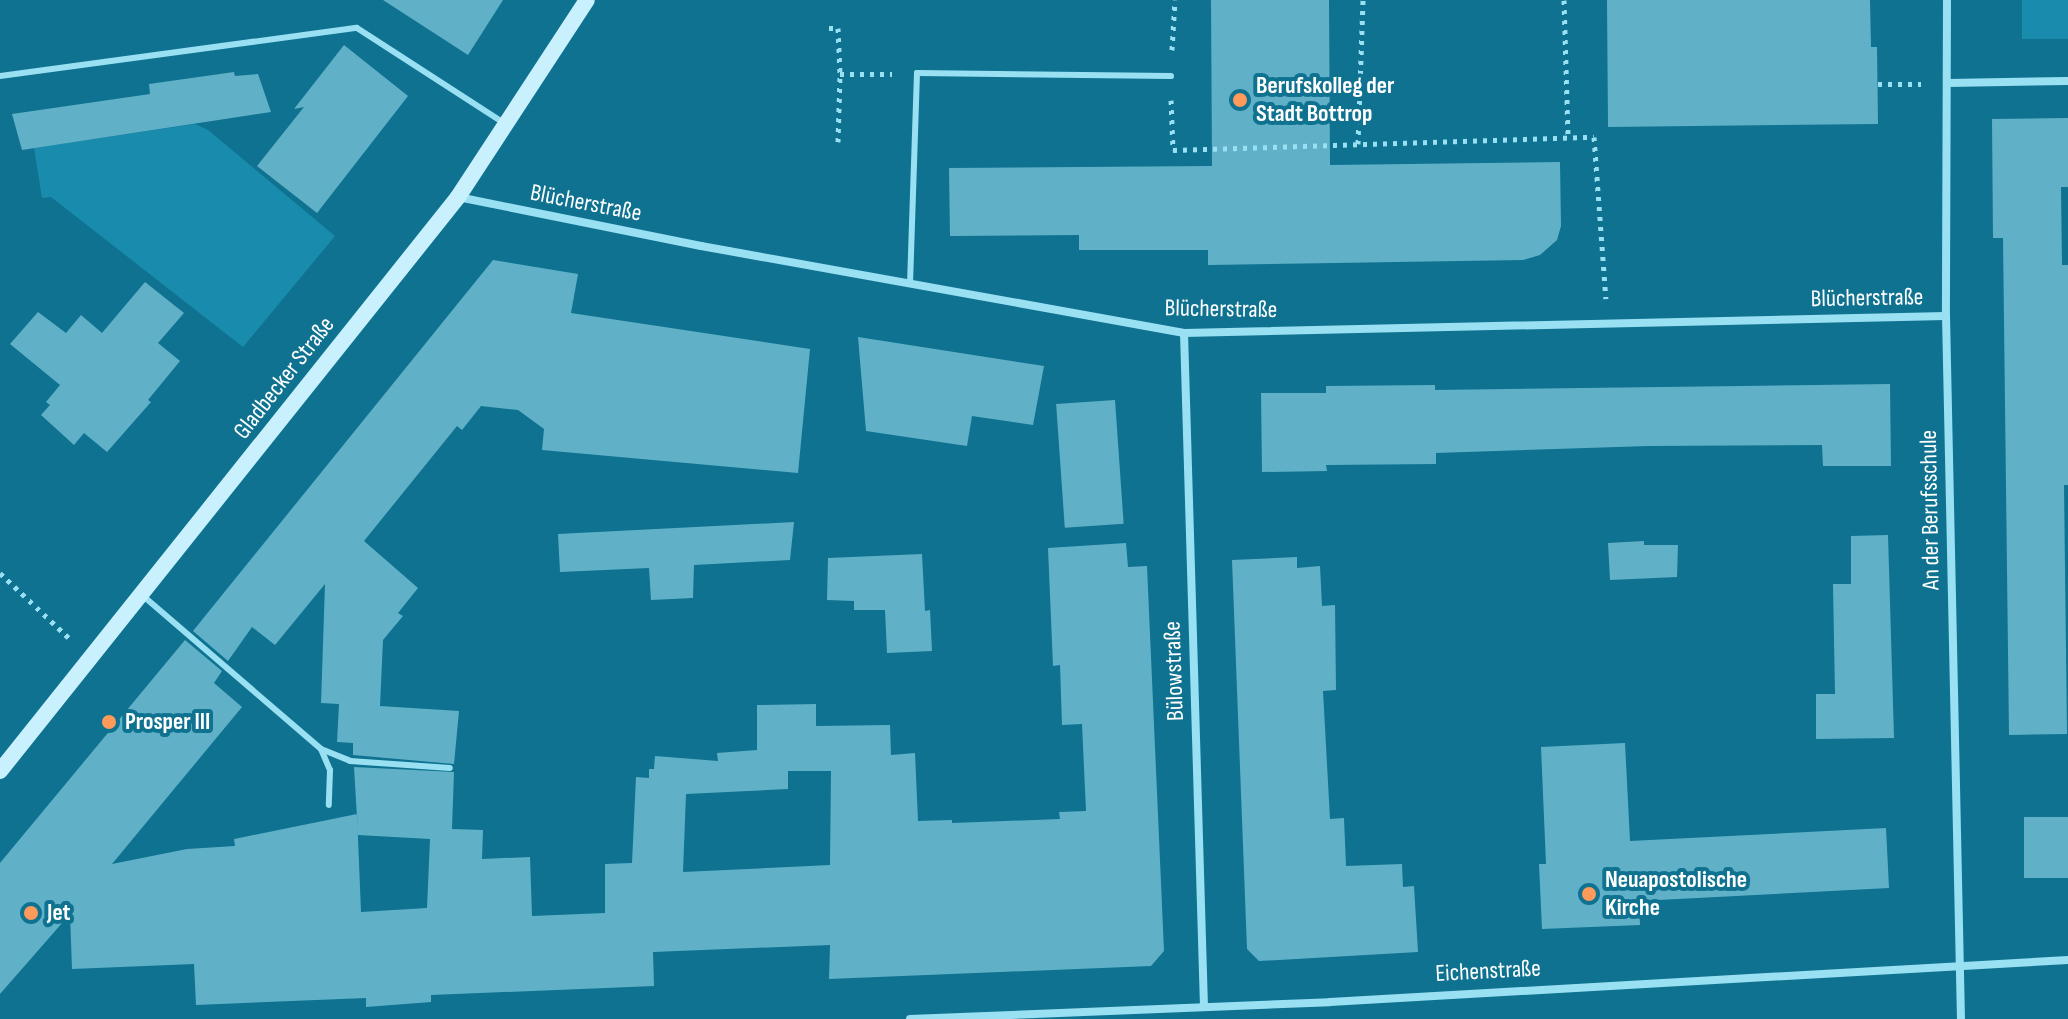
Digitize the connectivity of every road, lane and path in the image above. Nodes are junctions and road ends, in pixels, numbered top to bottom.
1 (587, 0) edge
2 (1175, 0) edge
3 (1363, 0) edge
4 (1564, 0) edge
5 (1947, 0) edge
6 (829, 28) dead end
7 (840, 74) junction
8 (900, 74) dead end
9 (0, 76) edge
10 (1171, 76) junction
11 (2068, 81) edge
12 (1948, 83) junction
13 (1878, 84) dead end
14 (507, 125) junction
15 (1568, 138) junction
16 (838, 142) dead end
17 (1358, 144) junction
18 (458, 197) junction
19 (910, 284) junction
20 (1946, 316) junction
21 (1608, 324) junction
22 (1184, 333) junction
23 (0, 573) edge
24 (142, 595) junction
25 (92, 659) junction
26 (321, 749) junction
27 (450, 768) dead end
28 (0, 771) edge
29 (329, 805) dead end
30 (2068, 960) edge
31 (1958, 964) junction
32 (1204, 1007) junction
33 (910, 1019) edge
34 (1961, 1019) edge

1 - 14 main road, Gladbecker Straße
2 - 10 path
3 - 17 path
4 - 15 path
5 - 12 street, An der Berufsschule
6 - 7 path
7 - 8 path
7 - 16 path
9 - 14 lane
10 - 17 path
10 - 19 lane
11 - 12 street
12 - 13 path
12 - 20 street, An der Berufsschule
14 - 18 main road, Gladbecker Straße
15 - 17 path
15 - 21 path
18 - 19 street, Blücherstraße
18 - 24 main road, Gladbecker Straße
19 - 22 street, Blücherstraße
20 - 21 street, Blücherstraße
20 - 31 street, An der Berufsschule
21 - 22 street, Blücherstraße
22 - 32 street, Bülowstraße
23 - 25 path
24 - 25 main road, Gladbecker Straße
24 - 26 lane
25 - 28 main road, Gladbecker Straße
26 - 27 lane
26 - 29 lane
30 - 31 street, Eichenstraße
31 - 32 street, Eichenstraße
31 - 34 street, An der Berufsschule
32 - 33 street, Eichenstraße

